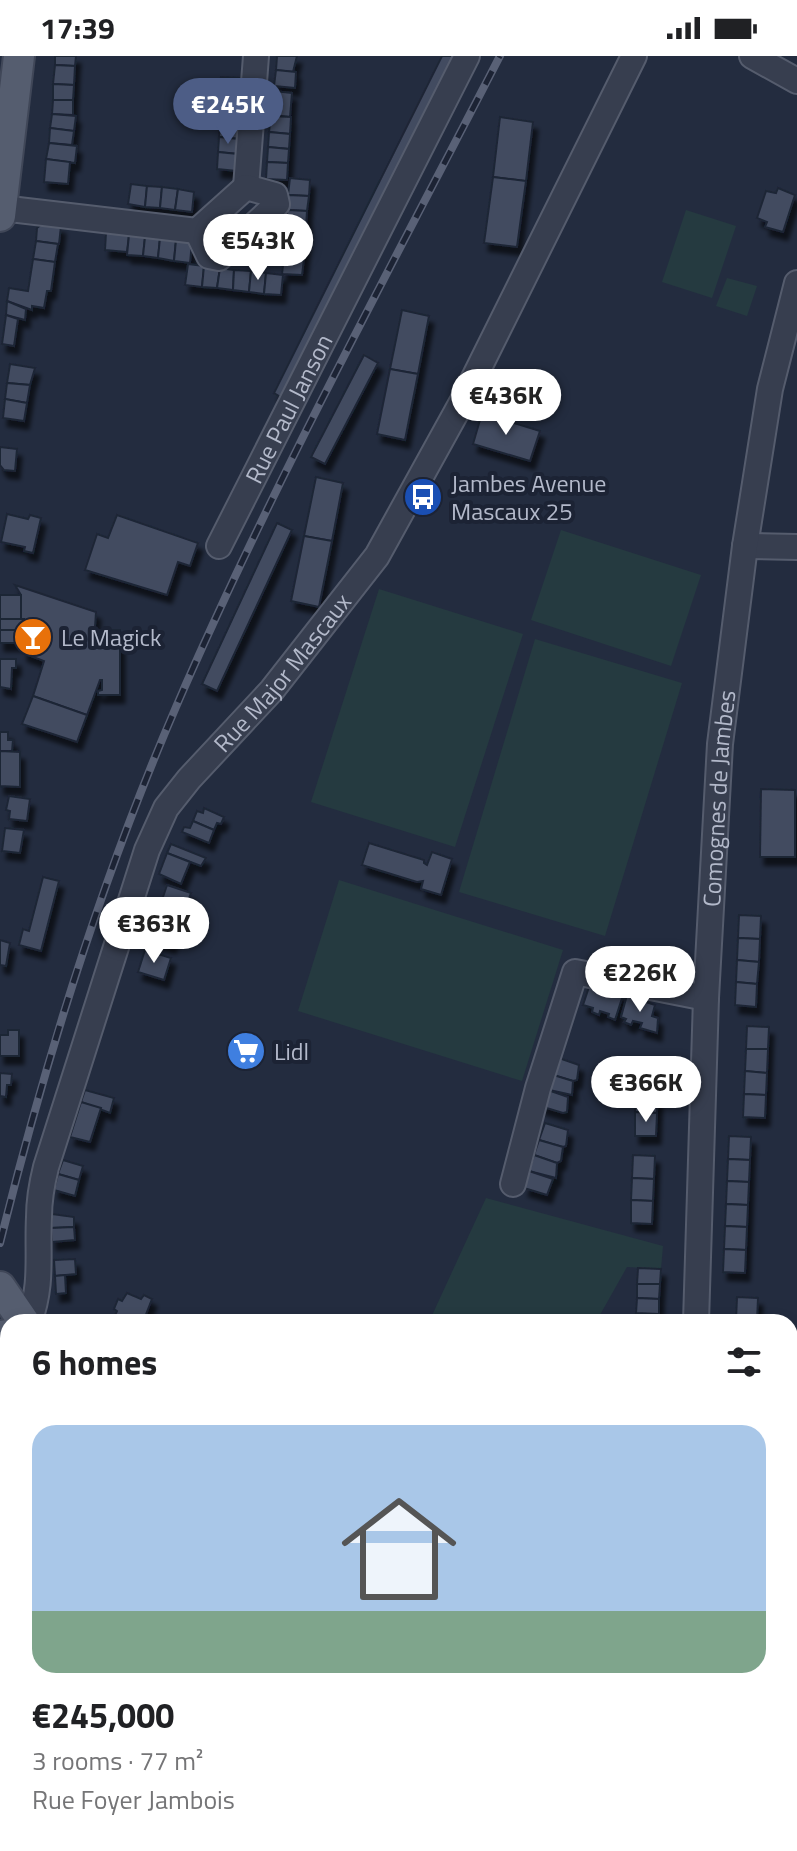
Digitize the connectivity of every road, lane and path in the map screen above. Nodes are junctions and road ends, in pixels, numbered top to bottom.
1 (19, 56) edge
2 (256, 56) edge
3 (467, 56) edge
4 (634, 56) edge
5 (752, 56) edge
6 (797, 81) edge
7 (246, 187) junction
8 (1, 212) edge
9 (197, 231) junction
10 (797, 283) edge
11 (219, 546) dead end
12 (745, 546) junction
13 (797, 547) edge
14 (706, 998) junction
15 (513, 1184) dead end
16 (0, 1287) edge
17 (20, 1314) edge
18 (30, 1314) edge
19 (696, 1314) edge

1 - 8 main road
2 - 7 street
3 - 11 street, Rue Paul Janson
4 - 18 street, Rue Major Mascaux
5 - 6 street
7 - 9 street
7 - 9 street
8 - 9 street
10 - 12 street, Comognes de Jambes
12 - 13 street
12 - 14 street, Comognes de Jambes
14 - 15 street
14 - 19 street, Comognes de Jambes
16 - 17 main road

